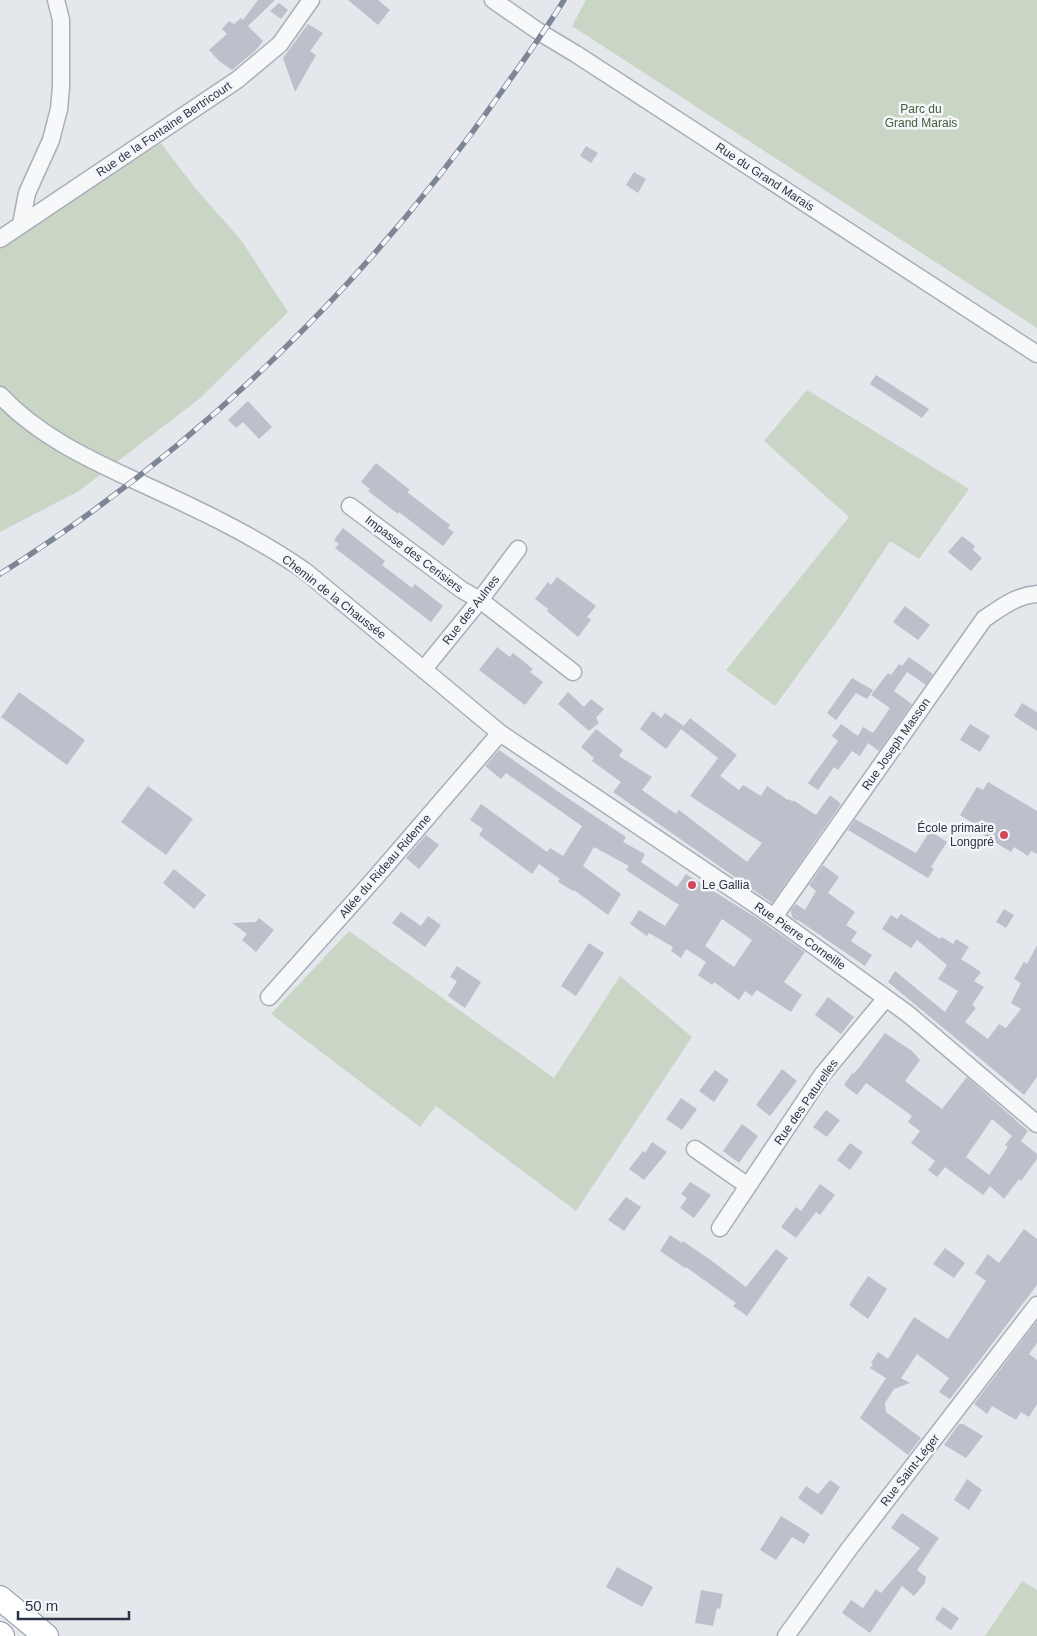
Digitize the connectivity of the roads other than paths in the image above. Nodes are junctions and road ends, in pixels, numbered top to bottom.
1 (56, 0) edge
2 (310, 0) edge
3 (493, 0) edge
4 (21, 224) junction
5 (0, 239) edge
6 (1037, 354) edge
7 (0, 395) edge
8 (350, 506) dead end
9 (518, 549) dead end
10 (1037, 594) edge
11 (480, 600) junction
12 (425, 671) junction
13 (573, 672) dead end
14 (500, 733) junction
15 (774, 917) junction
16 (269, 997) dead end
17 (886, 998) junction
18 (1035, 1116) edge
19 (695, 1150) dead end
20 (748, 1186) junction
21 (720, 1228) dead end
22 (1037, 1305) edge
23 (0, 1598) edge
24 (46, 1636) edge
25 (786, 1636) edge

1 - 4 street
2 - 4 street, Rue de la Fontaine Bertricourt
3 - 6 street, Rue du Grand Marais
4 - 5 street, Rue de la Fontaine Bertricourt
7 - 12 street, Chemin de la Chaussée
8 - 11 street, Impasse des Cerisiers
9 - 11 street, Rue des Aulnes
10 - 15 street, Rue Joseph Masson
11 - 12 street, Rue des Aulnes
11 - 13 street, Impasse des Cerisiers
12 - 14 street, Chemin de la Chaussée
14 - 15 street, Rue Pierre Corneille
14 - 16 street, Allée du Rideau Ridenne
15 - 17 street, Rue Pierre Corneille
17 - 18 street, Rue Pierre Corneille
17 - 20 street, Rue des Paturelles
19 - 20 street
20 - 21 street, Rue des Paturelles
22 - 25 street, Rue Saint-Léger
23 - 24 highway

